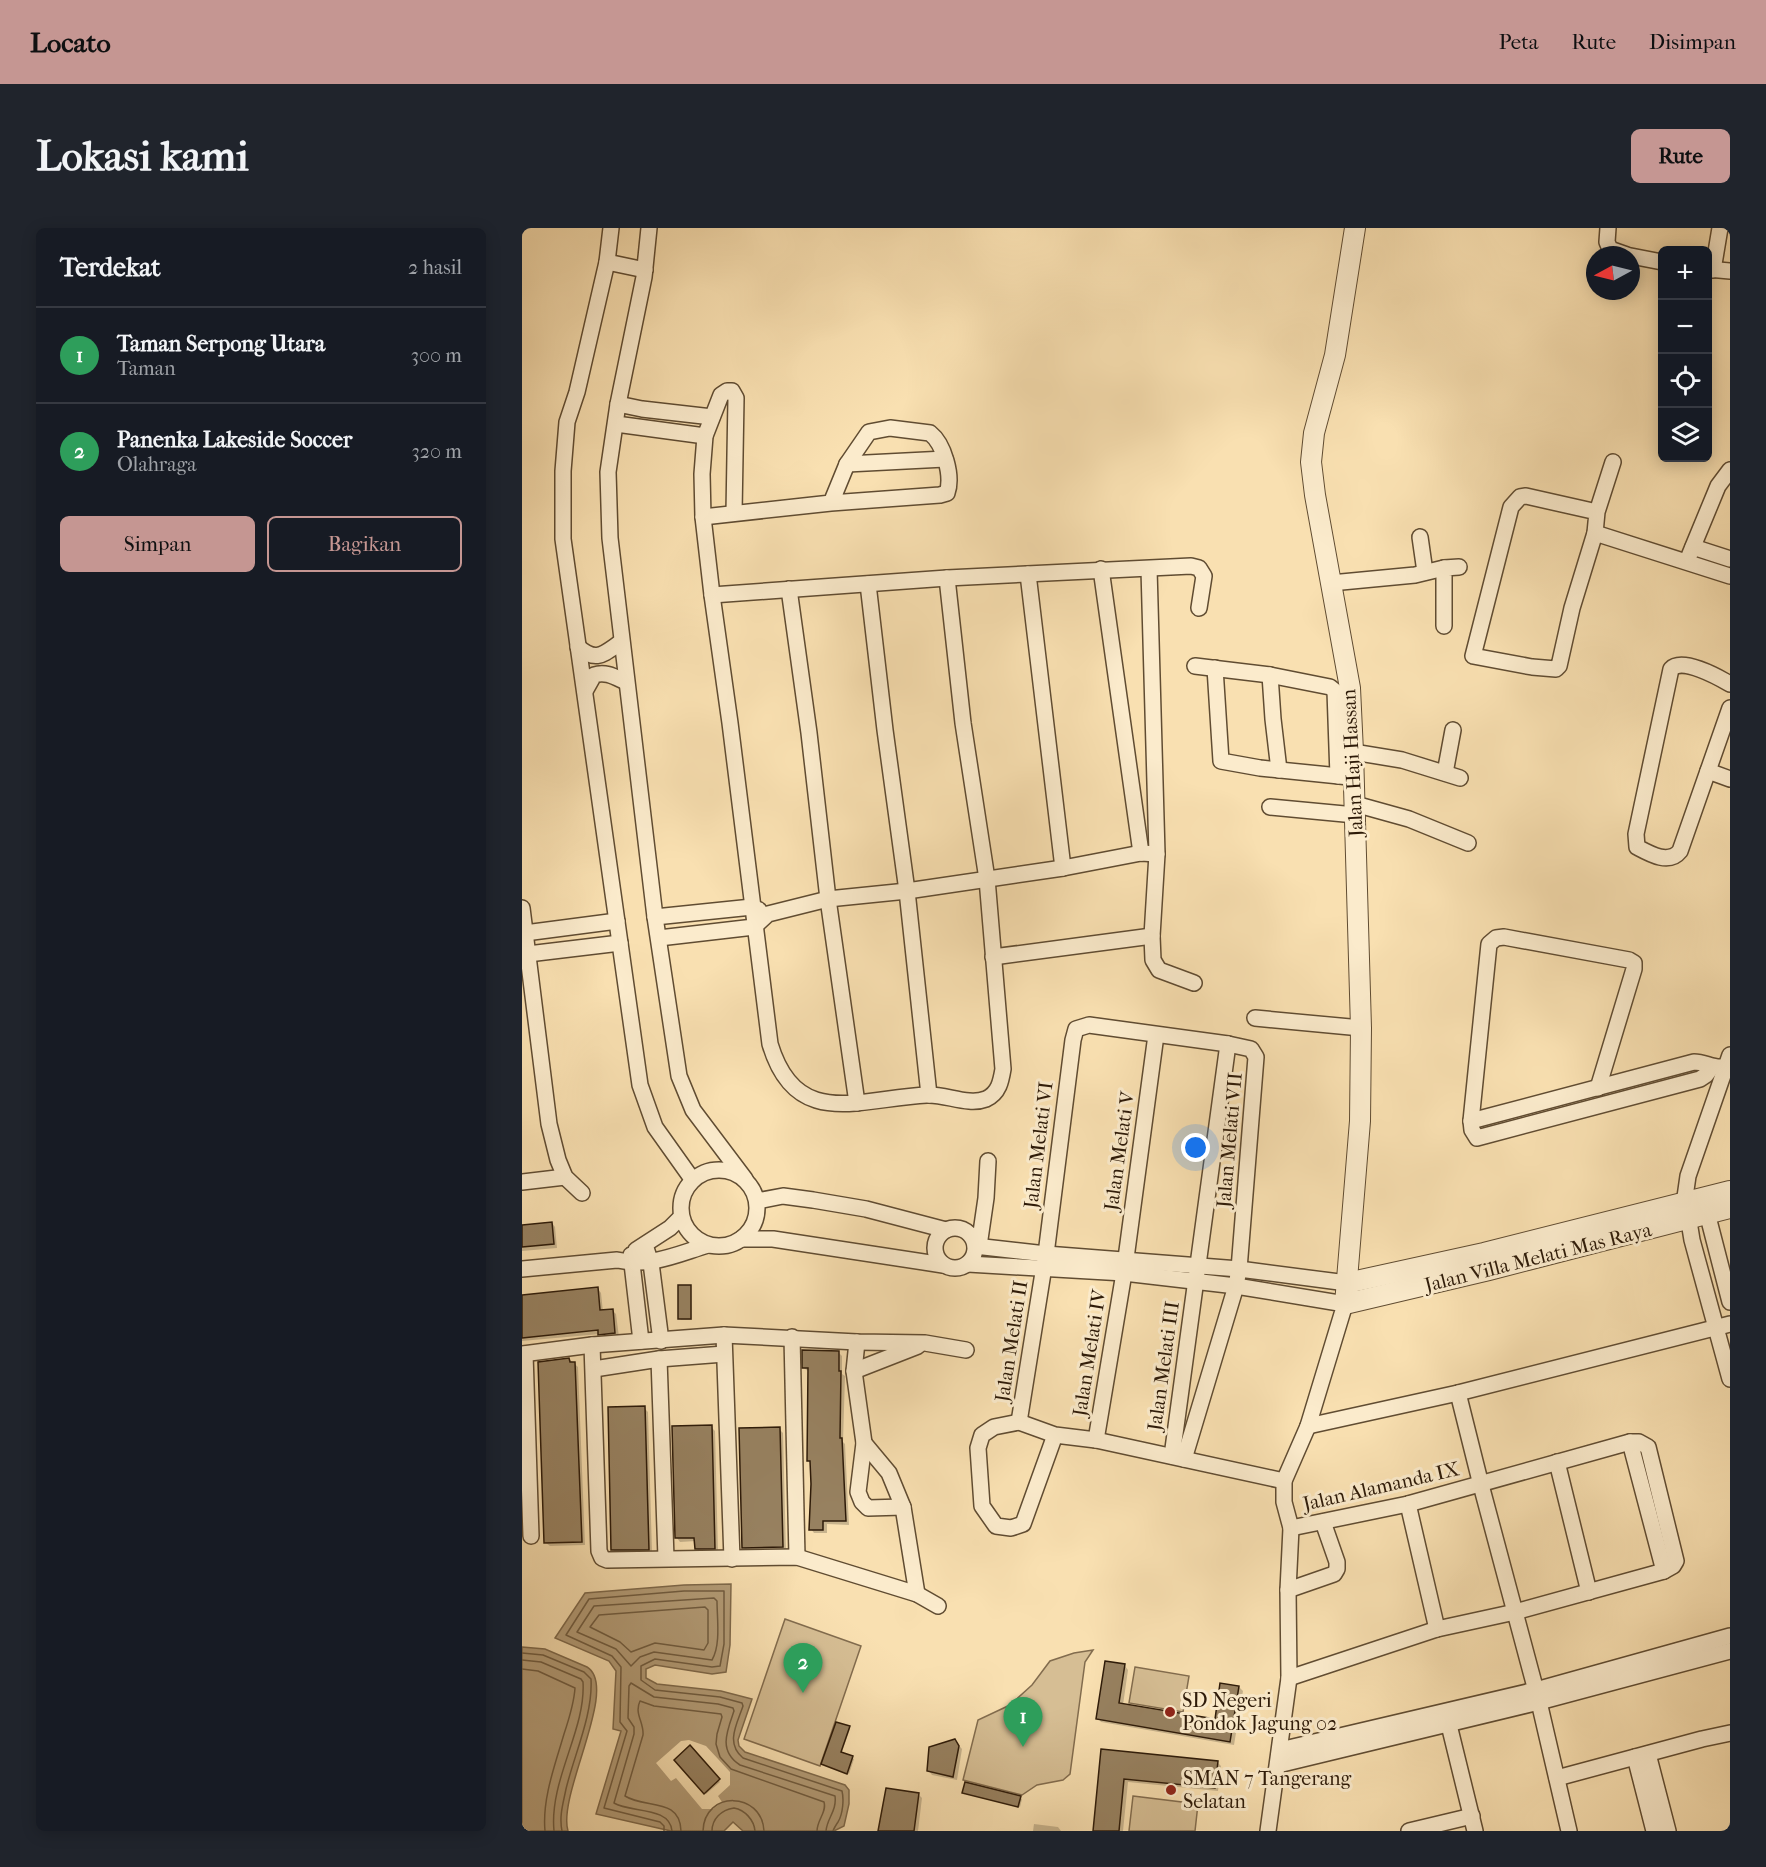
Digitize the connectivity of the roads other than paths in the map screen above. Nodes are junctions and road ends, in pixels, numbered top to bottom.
1 (611, 228) edge
2 (649, 228) edge
3 (1355, 228) edge
4 (1608, 228) edge
5 (1720, 228) edge
6 (1609, 246) edge
7 (1640, 258) edge
8 (1658, 261) edge
9 (1712, 261) edge
10 (607, 262) junction
11 (1712, 269) edge
12 (645, 270) junction
13 (1730, 271) edge
14 (618, 404) junction
15 (712, 417) junction
16 (616, 424) junction
17 (705, 436) junction
18 (945, 459) junction
19 (1613, 462) dead end
20 (847, 464) junction
21 (1730, 470) edge
22 (831, 503) junction
23 (1597, 512) junction
24 (734, 513) junction
25 (703, 517) junction
26 (1595, 533) junction
27 (1420, 537) dead end
28 (1690, 554) junction
29 (1730, 559) edge
30 (1101, 569) junction
31 (1149, 569) junction
32 (1425, 572) junction
33 (1028, 574) junction
34 (1730, 576) edge
35 (947, 578) junction
36 (1331, 583) junction
37 (868, 584) junction
38 (789, 589) junction
39 (712, 595) junction
40 (1199, 608) dead end
41 (1444, 626) dead end
42 (621, 642) junction
43 (578, 647) junction
44 (1195, 666) dead end
45 (1215, 668) junction
46 (1270, 675) junction
47 (626, 682) junction
48 (1730, 684) edge
49 (585, 691) junction
50 (1730, 708) edge
51 (1453, 730) dead end
52 (1353, 752) junction
53 (1279, 770) junction
54 (1708, 771) junction
55 (1445, 772) junction
56 (1346, 776) junction
57 (1460, 778) dead end
58 (1730, 779) edge
59 (1270, 807) dead end
60 (1355, 809) junction
61 (1468, 843) dead end
62 (1141, 853) junction
63 (1157, 854) junction
64 (1063, 868) junction
65 (987, 879) junction
66 (908, 891) junction
67 (828, 899) junction
68 (752, 907) junction
69 (522, 908) edge
70 (768, 914) junction
71 (655, 917) junction
72 (617, 921) junction
73 (754, 927) junction
74 (525, 933) junction
75 (1152, 936) junction
76 (658, 938) junction
77 (620, 944) junction
78 (528, 954) junction
79 (993, 957) junction
80 (1194, 983) dead end
81 (1255, 1018) dead end
82 (1361, 1028) junction
83 (1076, 1029) joint
84 (1156, 1035) junction
85 (1228, 1044) junction
86 (1725, 1064) edge
87 (1598, 1088) junction
88 (929, 1095) junction
89 (857, 1103) junction
90 (1471, 1121) junction
91 (988, 1161) dead end
92 (565, 1177) junction
93 (692, 1179) junction
94 (745, 1179) junction
95 (522, 1182) edge
96 (1730, 1191) edge
97 (582, 1193) dead end
98 (757, 1201) junction
99 (1730, 1208) edge
100 (1696, 1209) junction
101 (681, 1217) junction
102 (946, 1230) junction
103 (741, 1239) junction
104 (708, 1245) junction
105 (977, 1246) junction
106 (636, 1254) junction
107 (1044, 1261) junction
108 (1486, 1262) junction
109 (651, 1263) junction
110 (943, 1264) junction
111 (968, 1264) junction
112 (1124, 1266) junction
113 (522, 1269) edge
114 (1239, 1269) junction
115 (1197, 1274) junction
116 (1347, 1283) junction
117 (1236, 1286) junction
118 (1730, 1302) edge
119 (1345, 1304) junction
120 (1723, 1326) edge
121 (724, 1335) junction
122 (792, 1337) junction
123 (641, 1341) junction
124 (661, 1341) junction
125 (857, 1342) junction
126 (925, 1343) junction
127 (592, 1345) junction
128 (966, 1350) dead end
129 (524, 1354) edge
130 (724, 1354) junction
131 (659, 1359) junction
132 (594, 1369) junction
133 (854, 1371) junction
134 (1730, 1379) edge
135 (1458, 1392) junction
136 (1019, 1422) junction
137 (1308, 1426) junction
138 (1055, 1435) junction
139 (1096, 1440) junction
140 (864, 1443) junction
141 (1178, 1457) junction
142 (1557, 1462) junction
143 (1284, 1481) junction
144 (1481, 1485) junction
145 (1408, 1504) junction
146 (903, 1507) junction
147 (1323, 1522) junction
148 (1291, 1528) junction
149 (531, 1536) dead end
150 (797, 1557) junction
151 (666, 1558) junction
152 (732, 1559) junction
153 (1288, 1590) junction
154 (1588, 1592) junction
155 (917, 1594) junction
156 (938, 1606) dead end
157 (1515, 1612) junction
158 (1437, 1629) junction
159 (1730, 1636) edge
160 (1730, 1651) edge
161 (1289, 1678) junction
162 (1538, 1696) junction
163 (1449, 1725) junction
164 (1730, 1734) edge
165 (1642, 1755) junction
166 (1279, 1757) junction
167 (1557, 1778) junction
168 (1473, 1824) edge
169 (1268, 1831) edge
170 (1409, 1831) edge
171 (1569, 1831) edge
172 (1654, 1831) edge
173 (1668, 1831) edge

1 - 10 street
2 - 12 street
3 - 36 street, Jalan Haji Hassan
4 - 6 street
5 - 9 street
7 - 8 street
10 - 12 street
10 - 43 street
11 - 13 street
12 - 14 street
14 - 15 street
14 - 16 street
15 - 17 street
15 - 24 street
16 - 17 street
16 - 42 street
17 - 25 street
18 - 20 street
18 - 20 street
18 - 22 street
19 - 23 street
20 - 22 street
21 - 28 street
22 - 24 street
23 - 26 street
23 - 26 street
24 - 25 street
25 - 39 street
26 - 28 street
27 - 32 street
28 - 29 street
28 - 34 street
30 - 31 street
30 - 33 street
30 - 62 street
31 - 40 street
31 - 63 street
32 - 36 street
32 - 41 street
33 - 35 street
33 - 64 street
35 - 37 street
35 - 65 street
36 - 52 street, Jalan Haji Hassan
37 - 38 street
37 - 66 street
38 - 39 street
38 - 67 street
39 - 68 street
42 - 43 street
42 - 47 street
43 - 49 street
44 - 45 street
45 - 46 street
45 - 53 street
46 - 53 street
46 - 56 street
47 - 49 street
47 - 71 street
48 - 54 street
49 - 72 street
50 - 54 street
51 - 55 street
52 - 55 street
52 - 56 street, Jalan Haji Hassan
53 - 56 street
54 - 58 street
55 - 57 street
56 - 60 street, Jalan Haji Hassan
59 - 60 street
60 - 61 street
60 - 82 street, Jalan Haji Hassan
62 - 63 street
62 - 64 street
63 - 75 street
64 - 65 street
65 - 66 street
65 - 79 street
66 - 67 street
66 - 88 street
67 - 70 street
67 - 89 street
68 - 70 street
68 - 71 street
68 - 73 street
69 - 74 street
70 - 73 street
71 - 76 street
72 - 74 street
72 - 77 street
73 - 76 street
73 - 89 street
74 - 78 street
75 - 79 street
75 - 80 street
76 - 94 street
77 - 78 street
77 - 93 street
78 - 92 street
79 - 88 street
81 - 82 street
82 - 116 street, Jalan Haji Hassan
83 - 84 street, Jalan Melati VII
83 - 107 street, Jalan Melati VI
84 - 85 street, Jalan Melati VII
84 - 112 street, Jalan Melati V
85 - 114 street, Jalan Melati VII
85 - 115 street, Jalan Melati III
86 - 87 street
86 - 90 street
86 - 100 street
87 - 90 street
87 - 90 street
88 - 89 street
91 - 105 street
92 - 95 street
92 - 97 street
93 - 94 street
93 - 101 street
94 - 98 street
96 - 100 street, Jalan Villa Melati Mas Raya
98 - 102 street
98 - 103 street
99 - 100 street, Jalan Villa Melati Mas Raya
100 - 108 street, Jalan Villa Melati Mas Raya
100 - 118 street
100 - 120 street
101 - 104 street
101 - 106 street
102 - 105 street
102 - 110 street
103 - 104 street
103 - 110 street
104 - 109 street
105 - 107 street
105 - 111 street
106 - 109 street
106 - 113 street
106 - 123 street
107 - 111 street
107 - 112 street
107 - 136 street, Jalan Melati II
108 - 116 street, Jalan Villa Melati Mas Raya
108 - 119 street, Jalan Villa Melati Mas Raya
109 - 124 street
110 - 111 street
112 - 115 street
112 - 139 street, Jalan Melati IV
114 - 115 street
114 - 116 street
114 - 117 street, Jalan Melati VII
115 - 117 street
115 - 141 street, Jalan Melati III
116 - 119 street, Jalan Haji Hassan
117 - 119 street
117 - 141 street
119 - 137 street
120 - 134 street
120 - 135 street
121 - 122 street
121 - 124 street
121 - 130 street
122 - 125 street
122 - 150 street
123 - 124 street
123 - 127 street
125 - 126 street
125 - 133 street
126 - 128 street
126 - 133 street
127 - 129 street
127 - 132 street
129 - 149 street
130 - 131 street
130 - 152 street
131 - 132 street
131 - 151 street
132 - 151 street
133 - 140 street
135 - 137 street
135 - 144 street
136 - 138 street
136 - 138 street
137 - 143 street
138 - 139 street
139 - 141 street
140 - 146 street
140 - 146 street
141 - 143 street
142 - 144 street, Jalan Alamanda IX
142 - 154 street
142 - 154 street, Jalan Alamanda IX
143 - 148 street
144 - 145 street, Jalan Alamanda IX
144 - 157 street
145 - 147 street, Jalan Alamanda IX
145 - 158 street
146 - 155 street
147 - 148 street, Jalan Alamanda IX
147 - 153 street
148 - 153 street
150 - 152 street
150 - 155 street
151 - 152 street
153 - 161 street
154 - 157 street
155 - 156 street
157 - 158 street
157 - 162 street
158 - 161 street
159 - 162 street
160 - 162 street
161 - 166 street
162 - 163 street
162 - 166 street
162 - 167 street
163 - 166 street
163 - 168 street
164 - 165 street
165 - 167 street
165 - 172 street
165 - 173 street
166 - 169 street
167 - 171 street
168 - 170 street

